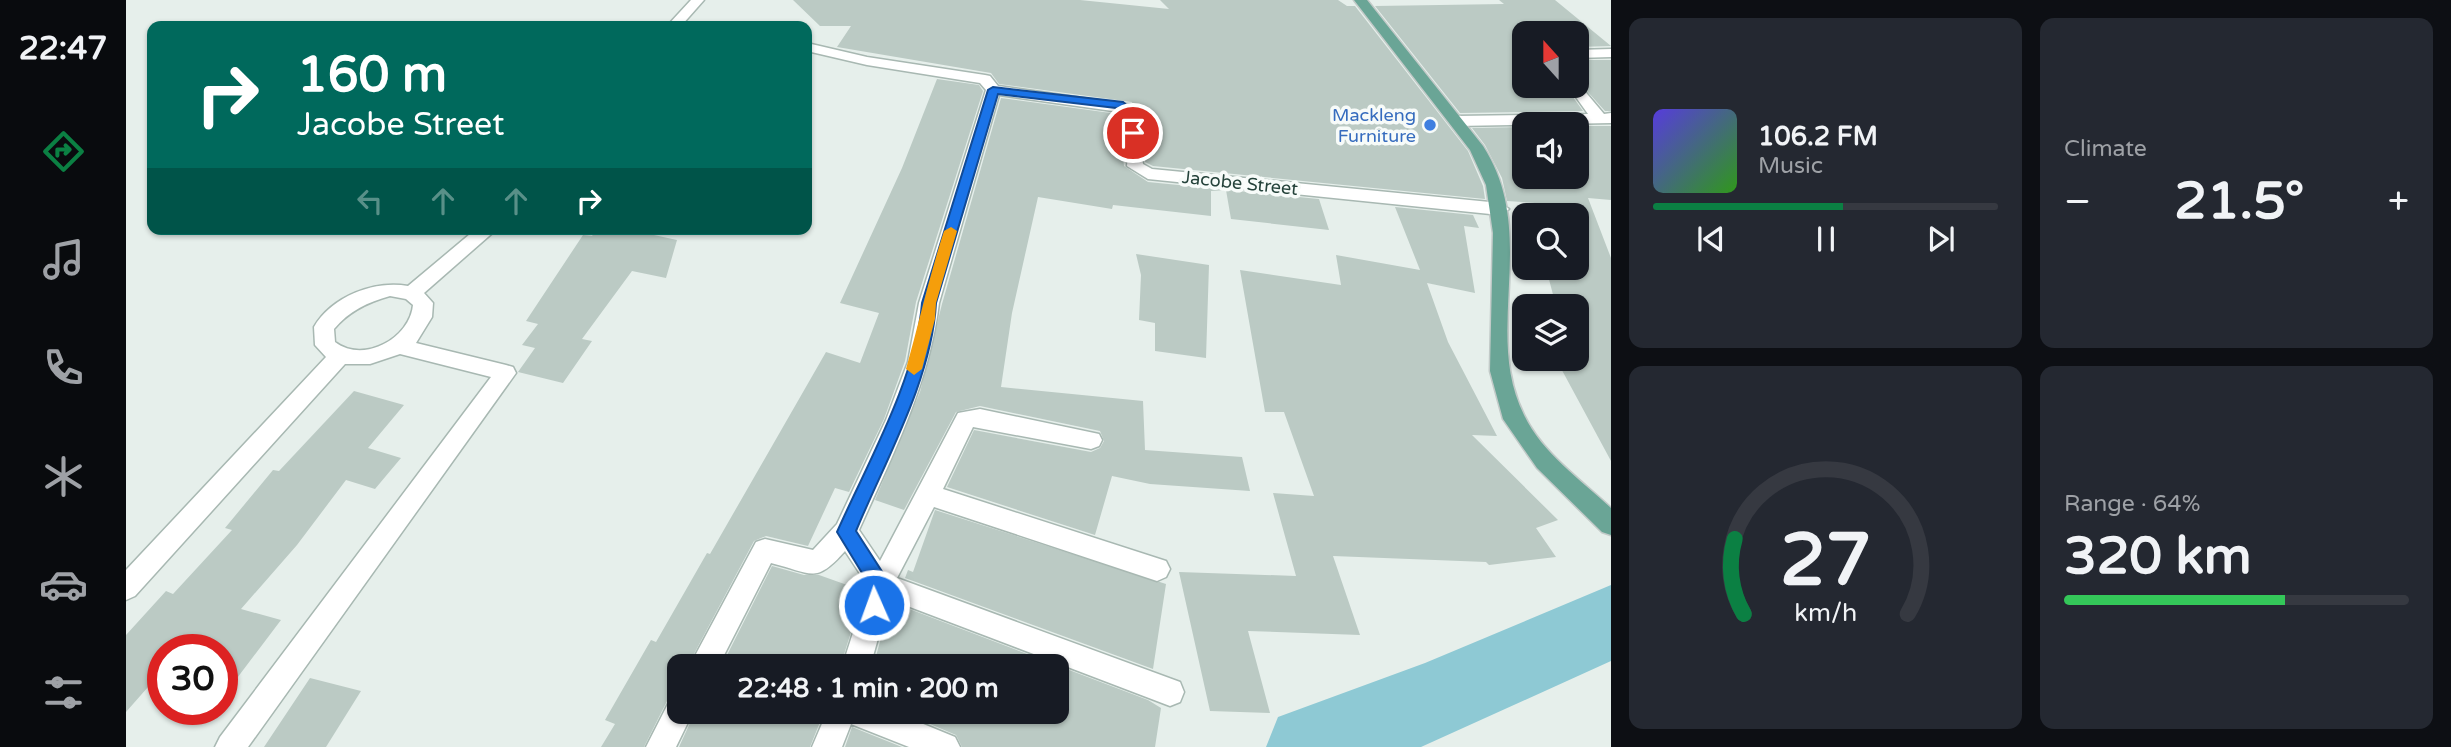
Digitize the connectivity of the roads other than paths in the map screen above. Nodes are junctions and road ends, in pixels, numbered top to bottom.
1 (698, 0) edge
2 (1360, 0) edge
3 (679, 21) edge
4 (812, 48) edge
5 (1611, 52) edge
6 (1589, 53) edge
7 (993, 90) junction
8 (1586, 98) edge
9 (1605, 119) edge
10 (1456, 121) junction
11 (1500, 209) junction
12 (481, 235) edge
13 (412, 293) junction
14 (398, 346) junction
15 (340, 356) junction
16 (1091, 440) dead end
17 (928, 495) junction
18 (1611, 524) edge
19 (846, 532) junction
20 (1157, 569) dead end
21 (881, 584) junction
22 (126, 588) edge
23 (711, 654) edge
24 (860, 654) edge
25 (1170, 692) dead end
26 (673, 724) edge
27 (836, 724) edge
28 (888, 724) edge
29 (230, 747) edge
30 (661, 747) edge
31 (827, 747) edge
32 (946, 747) edge

1 - 3 street
2 - 10 main road
4 - 7 street
5 - 6 street
7 - 11 street, Jacobe Street
7 - 19 street
8 - 9 street
9 - 10 street
10 - 11 main road
11 - 18 main road
12 - 13 street
13 - 14 street
13 - 15 street
14 - 15 street
14 - 29 street
15 - 22 street
16 - 17 street
17 - 20 street
17 - 21 street
19 - 21 street
19 - 23 street
21 - 24 street
21 - 25 street
26 - 30 street
27 - 31 street
28 - 32 street

